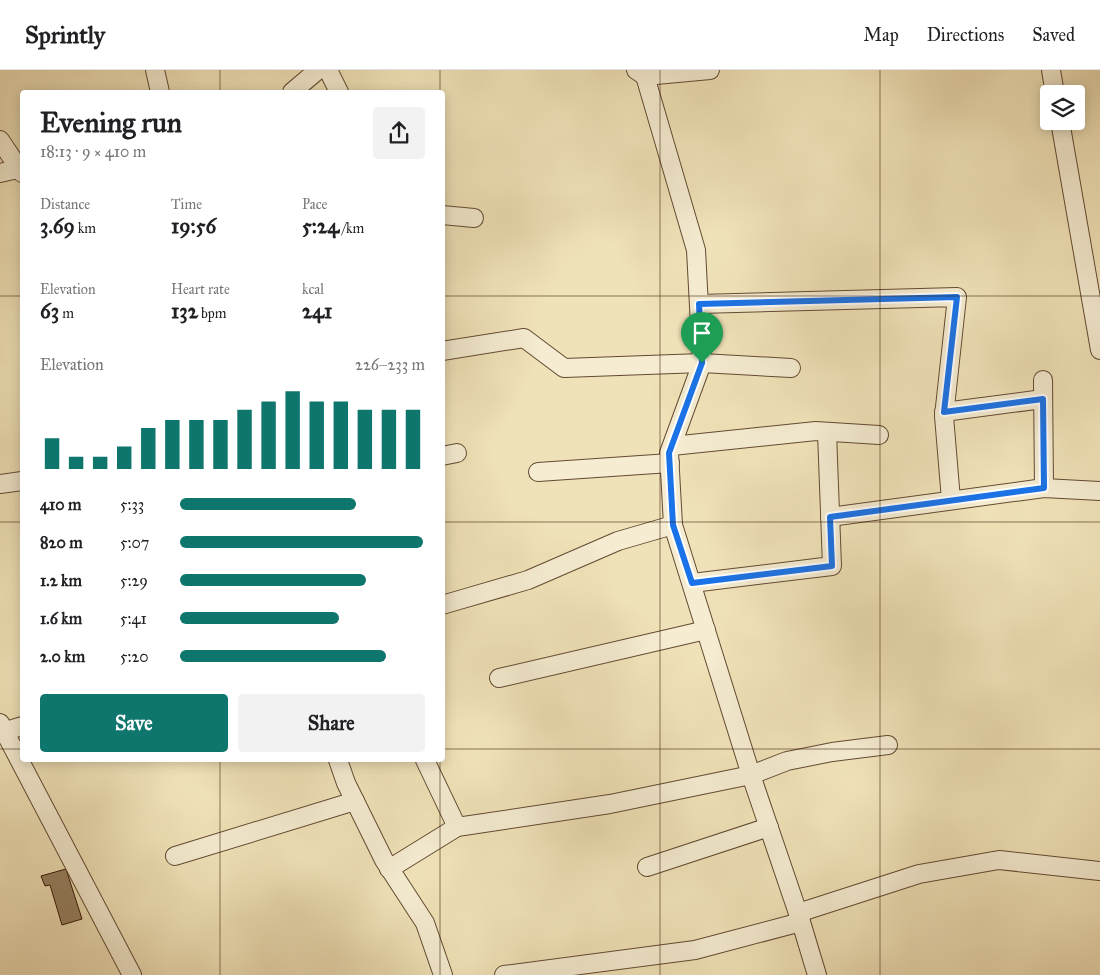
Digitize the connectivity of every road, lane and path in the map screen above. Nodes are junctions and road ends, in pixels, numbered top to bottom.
1 (155, 70) edge
2 (318, 70) edge
3 (328, 70) edge
4 (710, 70) edge
5 (1051, 70) edge
6 (640, 73) edge
7 (1054, 85) edge
8 (160, 90) edge
9 (294, 90) edge
10 (338, 90) edge
11 (1062, 130) edge
12 (0, 140) edge
13 (20, 167) edge
14 (20, 170) edge
15 (0, 173) edge
16 (445, 214) edge
17 (474, 218) dead end
18 (699, 304) junction
19 (1100, 350) edge
20 (445, 351) edge
21 (702, 363) junction
22 (791, 368) dead end
23 (1043, 380) dead end
24 (1043, 399) junction
25 (944, 412) junction
26 (827, 432) junction
27 (879, 435) dead end
28 (671, 454) junction
29 (538, 472) dead end
30 (20, 481) edge
31 (0, 484) edge
32 (1044, 488) junction
33 (1100, 491) edge
34 (952, 500) junction
35 (830, 517) junction
36 (673, 525) junction
37 (692, 583) junction
38 (445, 604) edge
39 (706, 630) junction
40 (499, 678) dead end
41 (7, 728) edge
42 (888, 745) dead end
43 (20, 754) edge
44 (24, 762) edge
45 (339, 762) edge
46 (426, 762) edge
47 (751, 774) junction
48 (355, 801) junction
49 (457, 827) junction
50 (769, 827) junction
51 (175, 856) dead end
52 (647, 867) dead end
53 (389, 869) junction
54 (1100, 871) edge
55 (800, 917) junction
56 (132, 975) edge
57 (443, 975) edge
58 (506, 975) edge
59 (817, 975) edge

1 - 8 street
2 - 9 street
3 - 10 street
4 - 6 street
5 - 7 street
6 - 18 street
11 - 19 street
12 - 13 street
14 - 15 street
16 - 17 street
18 - 21 street
18 - 25 street
20 - 21 street
21 - 22 street
21 - 28 street
23 - 24 street
24 - 25 street
24 - 32 street
25 - 34 street
26 - 27 street
26 - 28 street
26 - 35 street
28 - 29 street
28 - 36 street
30 - 31 street
32 - 33 street
32 - 34 street
34 - 35 street
35 - 37 street
36 - 37 street
36 - 38 street
37 - 39 street
39 - 40 street
39 - 47 street
41 - 43 street
42 - 47 street
44 - 56 street
45 - 48 street
46 - 49 street
47 - 49 street
47 - 50 street
48 - 51 street
48 - 53 street
49 - 53 street
50 - 52 street
50 - 55 street
53 - 57 street
54 - 55 street
55 - 58 street
55 - 59 street

